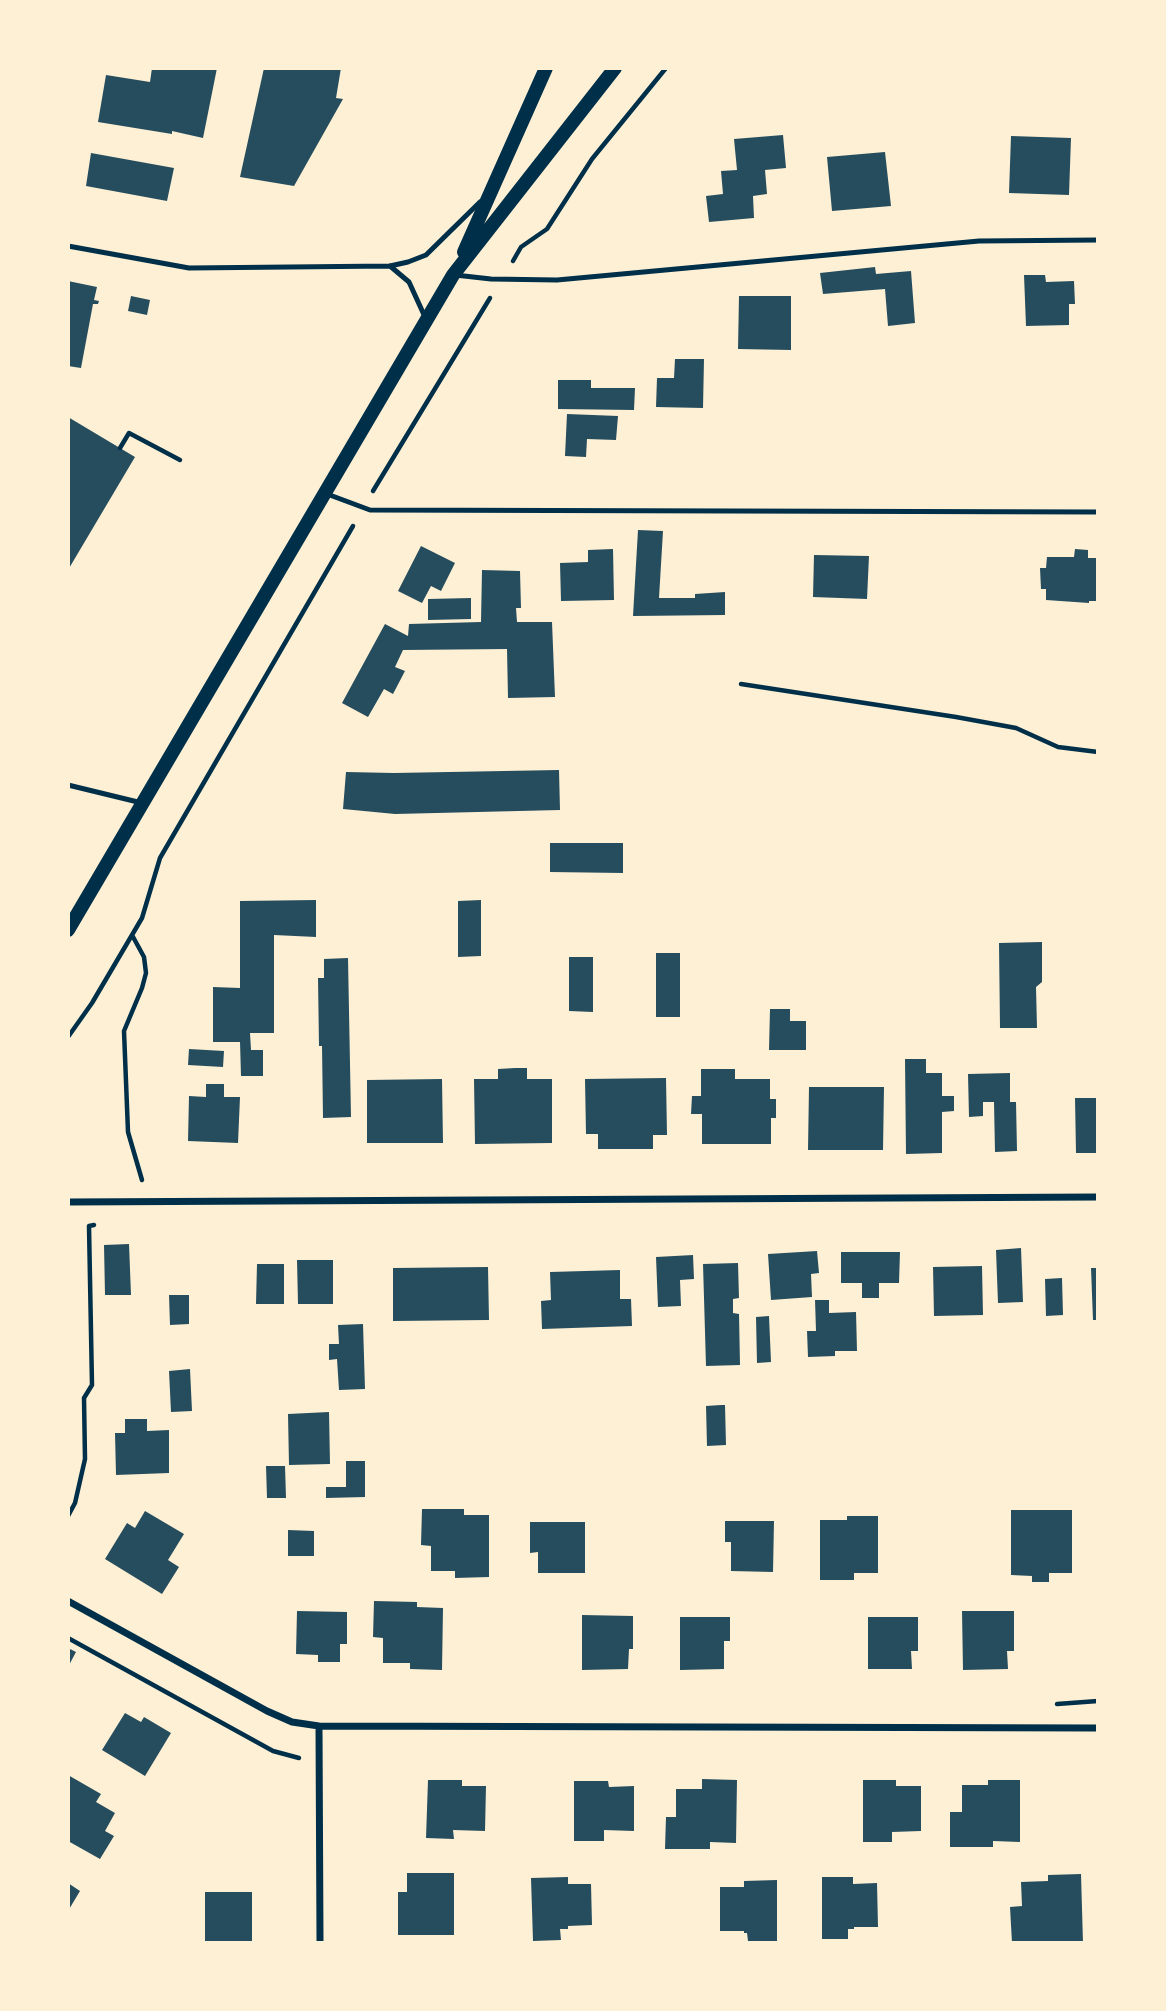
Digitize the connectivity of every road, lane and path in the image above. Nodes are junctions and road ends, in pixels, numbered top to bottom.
1 (546, 68) edge
2 (615, 68) edge
3 (666, 68) edge
4 (494, 187) junction
5 (1098, 240) edge
6 (68, 246) edge
7 (390, 266) junction
8 (453, 275) junction
9 (502, 279) junction
10 (426, 319) junction
11 (120, 448) dead end
12 (180, 460) dead end
13 (324, 492) junction
14 (363, 508) junction
15 (1098, 512) edge
16 (741, 684) dead end
17 (1098, 752) edge
18 (68, 785) edge
19 (142, 803) junction
20 (68, 930) edge
21 (132, 935) junction
22 (68, 1037) edge
23 (142, 1181) dead end
24 (1098, 1197) edge
25 (68, 1202) edge
26 (100, 1223) dead end
27 (68, 1516) edge
28 (68, 1601) edge
29 (1098, 1701) edge
30 (1049, 1704) dead end
31 (319, 1726) junction
32 (1098, 1728) edge
33 (320, 1943) edge

1 - 4 main road
2 - 8 main road
3 - 9 path
4 - 7 lane
4 - 8 main road
5 - 9 lane
6 - 7 lane
7 - 10 lane
8 - 9 lane
8 - 10 main road
9 - 14 path
10 - 13 main road
11 - 12 path
13 - 14 lane
13 - 19 main road
14 - 15 lane
14 - 21 path
16 - 17 path
18 - 19 lane
19 - 20 main road
21 - 22 path
21 - 23 path
24 - 25 street
26 - 27 path
28 - 31 street
29 - 30 path
31 - 32 street
31 - 33 street

